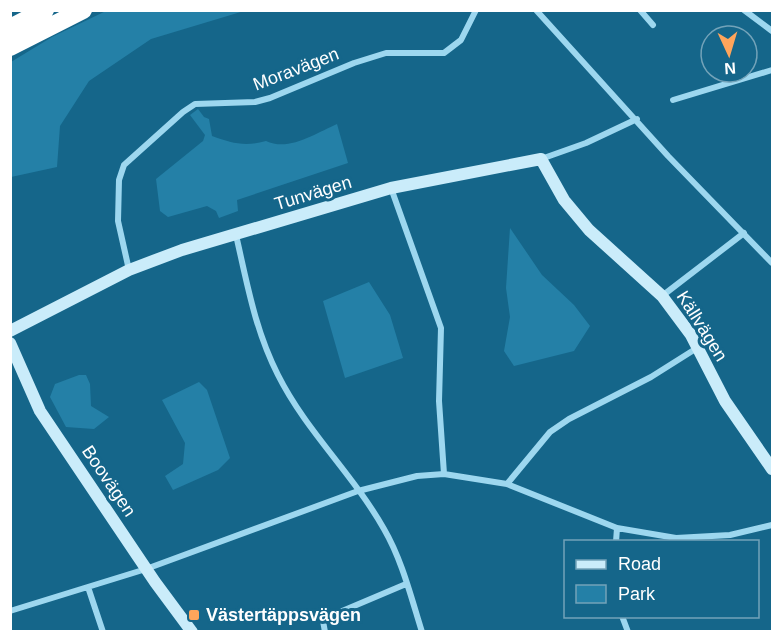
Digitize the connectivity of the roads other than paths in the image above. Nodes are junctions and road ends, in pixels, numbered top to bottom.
1 (45, 10) edge
2 (83, 10) edge
3 (476, 10) edge
4 (536, 10) edge
5 (640, 10) edge
6 (744, 10) edge
7 (653, 25) dead end
8 (10, 28) edge
9 (772, 31) edge
10 (10, 47) edge
11 (772, 70) edge
12 (672, 100) dead end
13 (637, 119) junction
14 (541, 159) junction
15 (391, 188) junction
16 (744, 233) junction
17 (236, 235) junction
18 (772, 262) edge
19 (129, 270) junction
20 (662, 296) junction
21 (10, 331) edge
22 (10, 343) edge
23 (698, 347) junction
24 (772, 469) edge
25 (444, 474) junction
26 (507, 484) junction
27 (358, 491) junction
28 (772, 525) edge
29 (617, 528) junction
30 (616, 540) edge
31 (146, 569) junction
32 (406, 584) junction
33 (88, 587) junction
34 (10, 611) edge
35 (103, 632) edge
36 (192, 632) edge
37 (325, 632) edge
38 (422, 632) edge

1 - 8 highway
2 - 10 highway
3 - 19 street, Moravägen
4 - 13 street
5 - 7 street
6 - 9 street
11 - 12 street
13 - 14 street, Tunvägen
13 - 16 street
14 - 15 street, Tunvägen
14 - 20 street, Källvägen
15 - 17 street, Tunvägen
15 - 25 street
16 - 18 street
16 - 20 street
17 - 19 street, Tunvägen
17 - 27 street
19 - 21 street, Tunvägen
20 - 23 street, Källvägen
22 - 31 street, Boovägen
23 - 24 street, Källvägen
23 - 26 street
25 - 26 street
25 - 27 street
26 - 29 street
27 - 31 street
27 - 32 street
28 - 29 street
29 - 30 street
31 - 33 street
31 - 36 street, Boovägen
32 - 37 street
32 - 38 street
33 - 34 street
33 - 35 street

